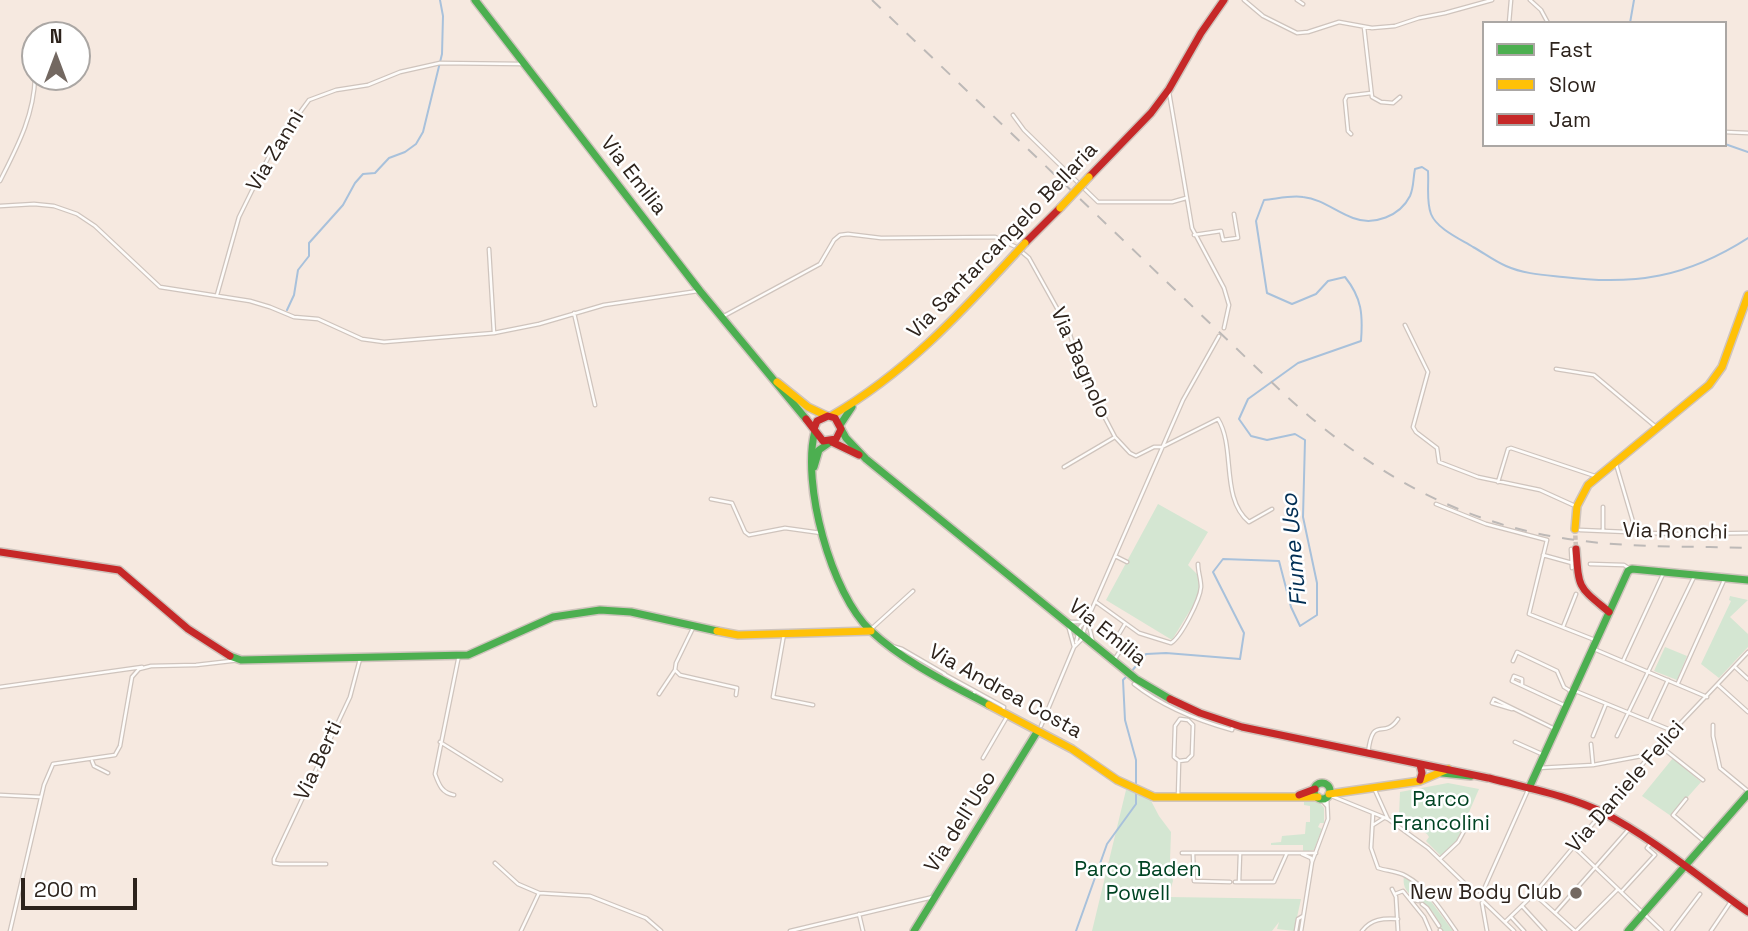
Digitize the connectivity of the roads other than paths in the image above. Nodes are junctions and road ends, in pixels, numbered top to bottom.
1 (475, 0) edge
2 (1224, 0) edge
3 (1244, 0) edge
4 (1297, 0) edge
5 (1492, 0) edge
6 (1511, 0) edge
7 (1530, 0) edge
8 (1303, 4) dead end
9 (1509, 21) edge
10 (1547, 21) edge
11 (1364, 27) junction
12 (524, 64) junction
13 (1168, 89) junction
14 (34, 91) edge
15 (1371, 93) junction
16 (1400, 97) dead end
17 (1013, 115) dead end
18 (1727, 132) edge
19 (1748, 133) edge
20 (1350, 134) dead end
21 (0, 181) edge
22 (1186, 198) junction
23 (0, 206) edge
24 (1234, 214) dead end
25 (1194, 235) junction
26 (489, 249) dead end
27 (701, 291) junction
28 (217, 295) junction
29 (1748, 295) edge
30 (574, 313) junction
31 (722, 317) junction
32 (1405, 325) dead end
33 (1224, 328) dead end
34 (494, 333) junction
35 (1219, 336) dead end
36 (1556, 369) dead end
37 (766, 372) junction
38 (595, 405) dead end
39 (852, 406) junction
40 (829, 416) junction
41 (841, 427) junction
42 (1657, 429) junction
43 (814, 430) junction
44 (1115, 438) junction
45 (831, 442) junction
46 (1162, 447) junction
47 (866, 459) junction
48 (1616, 464) junction
49 (1064, 467) dead end
50 (814, 471) junction
51 (1598, 477) junction
52 (1497, 482) junction
53 (711, 499) dead end
54 (1436, 504) dead end
55 (1573, 505) dead end
56 (1603, 507) dead end
57 (1272, 509) dead end
58 (1578, 529) joint
59 (1602, 531) junction
60 (1636, 532) junction
61 (821, 533) junction
62 (1748, 533) edge
63 (1574, 549) joint
64 (0, 552) edge
65 (1544, 555) junction
66 (1115, 556) junction
67 (1126, 562) dead end
68 (1198, 564) dead end
69 (1590, 564) dead end
70 (1630, 569) junction
71 (1664, 572) junction
72 (1695, 575) junction
73 (1725, 578) junction
74 (1748, 580) edge
75 (913, 591) dead end
76 (1576, 594) dead end
77 (1097, 604) junction
78 (1610, 610) junction
79 (1087, 620) junction
80 (1066, 621) junction
81 (1125, 624) junction
82 (695, 626) junction
83 (1563, 628) junction
84 (870, 631) junction
85 (784, 634) junction
86 (1081, 634) junction
87 (1596, 640) junction
88 (1076, 645) junction
89 (1095, 645) junction
90 (1592, 649) junction
91 (1748, 652) edge
92 (458, 655) junction
93 (360, 658) junction
94 (241, 660) junction
95 (1513, 661) dead end
96 (1623, 661) junction
97 (1116, 662) junction
98 (150, 666) junction
99 (1735, 667) junction
100 (676, 670) junction
101 (1648, 671) junction
102 (1748, 679) edge
103 (1668, 680) junction
104 (1134, 684) dead end
105 (1678, 684) junction
106 (1522, 685) dead end
107 (1718, 685) junction
108 (0, 687) edge
109 (1573, 691) junction
110 (659, 694) dead end
111 (736, 695) dead end
112 (1707, 697) junction
113 (1606, 704) junction
114 (813, 705) dead end
115 (1566, 706) junction
116 (1512, 709) junction
117 (1748, 712) edge
118 (1628, 713) junction
119 (1005, 714) junction
120 (1398, 719) dead end
121 (1649, 721) junction
122 (1713, 724) dead end
123 (1233, 725) junction
124 (1039, 729) junction
125 (1555, 729) junction
126 (1673, 731) junction
127 (1592, 736) dead end
128 (1617, 736) dead end
129 (440, 741) junction
130 (1515, 743) dead end
131 (1591, 744) dead end
132 (1660, 746) junction
133 (1368, 753) junction
134 (1652, 753) junction
135 (1544, 755) junction
136 (983, 758) dead end
137 (91, 759) junction
138 (1179, 761) junction
139 (1420, 765) junction
140 (1593, 765) junction
141 (1538, 768) junction
142 (1445, 771) junction
143 (108, 772) dead end
144 (1489, 778) junction
145 (501, 780) dead end
146 (1703, 780) dead end
147 (1419, 781) junction
148 (1374, 788) junction
149 (1529, 788) junction
150 (1315, 789) junction
151 (1748, 792) edge
152 (1325, 794) junction
153 (0, 795) edge
154 (454, 795) dead end
155 (1294, 796) junction
156 (41, 797) junction
157 (1178, 797) junction
158 (1686, 799) dead end
159 (1327, 806) junction
160 (1601, 812) junction
161 (1373, 814) junction
162 (1386, 818) junction
163 (1373, 825) junction
164 (1629, 829) junction
165 (1464, 831) dead end
166 (1705, 842) junction
167 (1651, 843) junction
168 (1574, 847) junction
169 (1182, 853) dead end
170 (1193, 853) junction
171 (1287, 853) junction
172 (1299, 853) junction
173 (1316, 853) junction
174 (1240, 854) junction
175 (1440, 859) junction
176 (1312, 862) junction
177 (495, 863) dead end
178 (326, 864) dead end
179 (1595, 866) junction
180 (1684, 866) junction
181 (1230, 882) dead end
182 (1392, 889) dead end
183 (1621, 890) junction
184 (539, 893) junction
185 (1395, 894) junction
186 (1534, 894) junction
187 (1700, 894) dead end
188 (936, 896) junction
189 (1477, 897) junction
190 (1409, 898) junction
191 (1732, 900) junction
192 (1481, 902) junction
193 (1522, 906) junction
194 (1748, 912) edge
195 (1555, 913) junction
196 (1644, 913) junction
197 (859, 915) junction
198 (1303, 916) junction
199 (1511, 917) junction
200 (1398, 919) junction
201 (1505, 922) junction
202 (1440, 929) edge
203 (10, 931) edge
204 (521, 931) edge
205 (661, 931) edge
206 (790, 931) edge
207 (863, 931) edge
208 (914, 931) edge
209 (1296, 931) edge
210 (1301, 931) edge
211 (1362, 931) edge
212 (1398, 931) edge
213 (1430, 931) edge
214 (1456, 931) edge
215 (1487, 931) edge
216 (1514, 931) edge
217 (1524, 931) edge
218 (1545, 931) edge
219 (1576, 931) edge
220 (1628, 931) edge
221 (1662, 931) edge
222 (1672, 931) edge
223 (1711, 931) edge

1 - 12 street, Via Emilia
2 - 13 street, Via Santarcangelo Bellaria
3 - 11 street
4 - 8 street
5 - 11 street
6 - 9 street
7 - 10 street
11 - 15 street
12 - 27 street, Via Emilia
12 - 28 street, Via Zanni
13 - 22 street
13 - 39 street, Via Santarcangelo Bellaria, bridge
14 - 21 street
15 - 16 street
15 - 20 street
17 - 22 street
18 - 19 street
22 - 25 street
23 - 28 street
24 - 25 street
25 - 33 street
26 - 34 street
27 - 30 street
27 - 31 street, Via Emilia
28 - 34 street
29 - 42 street
30 - 34 street
30 - 38 street
31 - 37 street, Via Emilia
31 - 44 street, Via Bagnolo
32 - 52 street
35 - 46 street
36 - 42 street
37 - 40 street, Via Emilia
37 - 43 street, Via Emilia
39 - 40 street, Via Santarcangelo Bellaria
39 - 41 street, Via Santarcangelo Bellaria
40 - 41 street, Via Emilia
40 - 43 street
41 - 45 street
41 - 47 street, Via Emilia
42 - 48 street
43 - 45 street, Via Emilia
43 - 50 street, Via Andrea Costa
44 - 46 street, Via Bagnolo
44 - 49 street, Via Bagnolo
45 - 47 street, Via Emilia
45 - 50 street
46 - 57 street
46 - 66 street
47 - 80 street, Via Emilia
48 - 51 street
48 - 60 street
50 - 61 street, Via Andrea Costa
51 - 52 street
51 - 58 street
52 - 55 street
53 - 61 street
54 - 65 street
56 - 59 street, Via Ronchi
58 - 59 street, Via Ronchi
59 - 60 street, Via Ronchi
60 - 62 street, Via Ronchi
61 - 84 street, Via Andrea Costa
63 - 65 street
63 - 78 street
64 - 94 street
65 - 83 street
66 - 67 street
66 - 77 street
68 - 81 street
69 - 70 street
70 - 71 street
70 - 78 street
71 - 72 street
71 - 96 street
72 - 73 street
72 - 101 street
73 - 74 street
73 - 105 street
75 - 84 street
76 - 83 street
77 - 79 street
77 - 81 street
78 - 87 street
79 - 80 street
79 - 86 street
79 - 89 street
80 - 86 street, Via Emilia
80 - 88 street
81 - 97 street
82 - 85 street
82 - 92 street
82 - 100 street
83 - 87 street
84 - 85 street
84 - 119 street, Via Andrea Costa
85 - 114 street
86 - 88 street
86 - 89 street, Via Emilia
87 - 90 street
88 - 89 street
88 - 124 street
89 - 97 street, Via Emilia
90 - 96 street
90 - 109 street
91 - 99 street, Via Daniele Felici
92 - 93 street
92 - 129 street
93 - 94 street
93 - 178 street, Via Berti
94 - 98 street
95 - 109 street
96 - 101 street
97 - 123 street, Via Emilia
98 - 108 street
98 - 137 street
99 - 102 street
99 - 107 street, Via Daniele Felici
100 - 110 street
100 - 111 street
101 - 103 street
101 - 118 street
103 - 105 street
103 - 121 street
104 - 123 street
105 - 112 street
106 - 115 street
107 - 112 street, Via Daniele Felici
107 - 117 street
109 - 113 street
109 - 115 street
112 - 126 street, Via Daniele Felici
113 - 118 street
113 - 127 street
115 - 125 street
116 - 116 street
116 - 125 street
118 - 121 street
118 - 128 street
119 - 124 street, Via Andrea Costa
119 - 136 street
120 - 133 street
121 - 126 street
122 - 151 street
123 - 133 street, Via Emilia
124 - 157 street, Via Andrea Costa
124 - 188 street, Via dell'Uso
125 - 135 street
126 - 132 street, Via Daniele Felici
129 - 145 street
129 - 154 street
130 - 135 street
131 - 140 street
132 - 134 street, Via Daniele Felici
132 - 146 street
133 - 139 street, Via Emilia
134 - 140 street
134 - 160 street, Via Daniele Felici
135 - 141 street
137 - 143 street
137 - 156 street
138 - 138 street
138 - 157 street
139 - 142 street, Via Emilia
139 - 147 street
140 - 141 street
141 - 149 street
142 - 144 street
142 - 144 street
142 - 147 street
144 - 149 street
147 - 148 street
148 - 152 street
148 - 162 street
149 - 160 street
149 - 189 street
150 - 152 street
150 - 152 street, Via Andrea Costa
150 - 155 street, Via Andrea Costa
151 - 166 street
152 - 155 street, Via Andrea Costa
152 - 159 street
152 - 159 street
152 - 161 street, Via Andrea Costa
153 - 156 street
155 - 157 street, Via Andrea Costa
156 - 203 street
158 - 166 street
159 - 173 street
160 - 164 street
160 - 168 street, Via Daniele Felici
161 - 162 street, Via Andrea Costa
161 - 163 street
162 - 163 street
162 - 175 street, Via Andrea Costa
163 - 214 street
164 - 167 street
164 - 179 street
165 - 175 street
166 - 180 street
167 - 180 street
167 - 183 street
168 - 179 street
168 - 186 street, Via Daniele Felici
169 - 170 street
170 - 174 street
170 - 181 street
171 - 172 street
171 - 174 street
171 - 174 street
172 - 173 street
172 - 176 street
173 - 176 street
175 - 189 street, Via Andrea Costa
176 - 198 street
177 - 184 street
179 - 183 street
179 - 195 street
180 - 191 street
180 - 196 street
182 - 185 street
183 - 196 street
183 - 219 street
184 - 204 street
184 - 205 street
185 - 190 street
185 - 200 street
186 - 193 street, Via Daniele Felici
186 - 195 street
187 - 222 street
188 - 197 street
188 - 208 street, Via dell'Uso
189 - 192 street, Via Andrea Costa
190 - 202 street
190 - 213 street
191 - 194 street
191 - 223 street
192 - 201 street, Via Andrea Costa
192 - 215 street
193 - 199 street, Via Daniele Felici
193 - 218 street
195 - 219 street
196 - 220 street
196 - 221 street
197 - 206 street
197 - 207 street
198 - 209 street
198 - 210 street
199 - 201 street, Via Daniele Felici
199 - 217 street
200 - 211 street
200 - 212 street
201 - 216 street, Via Andrea Costa

